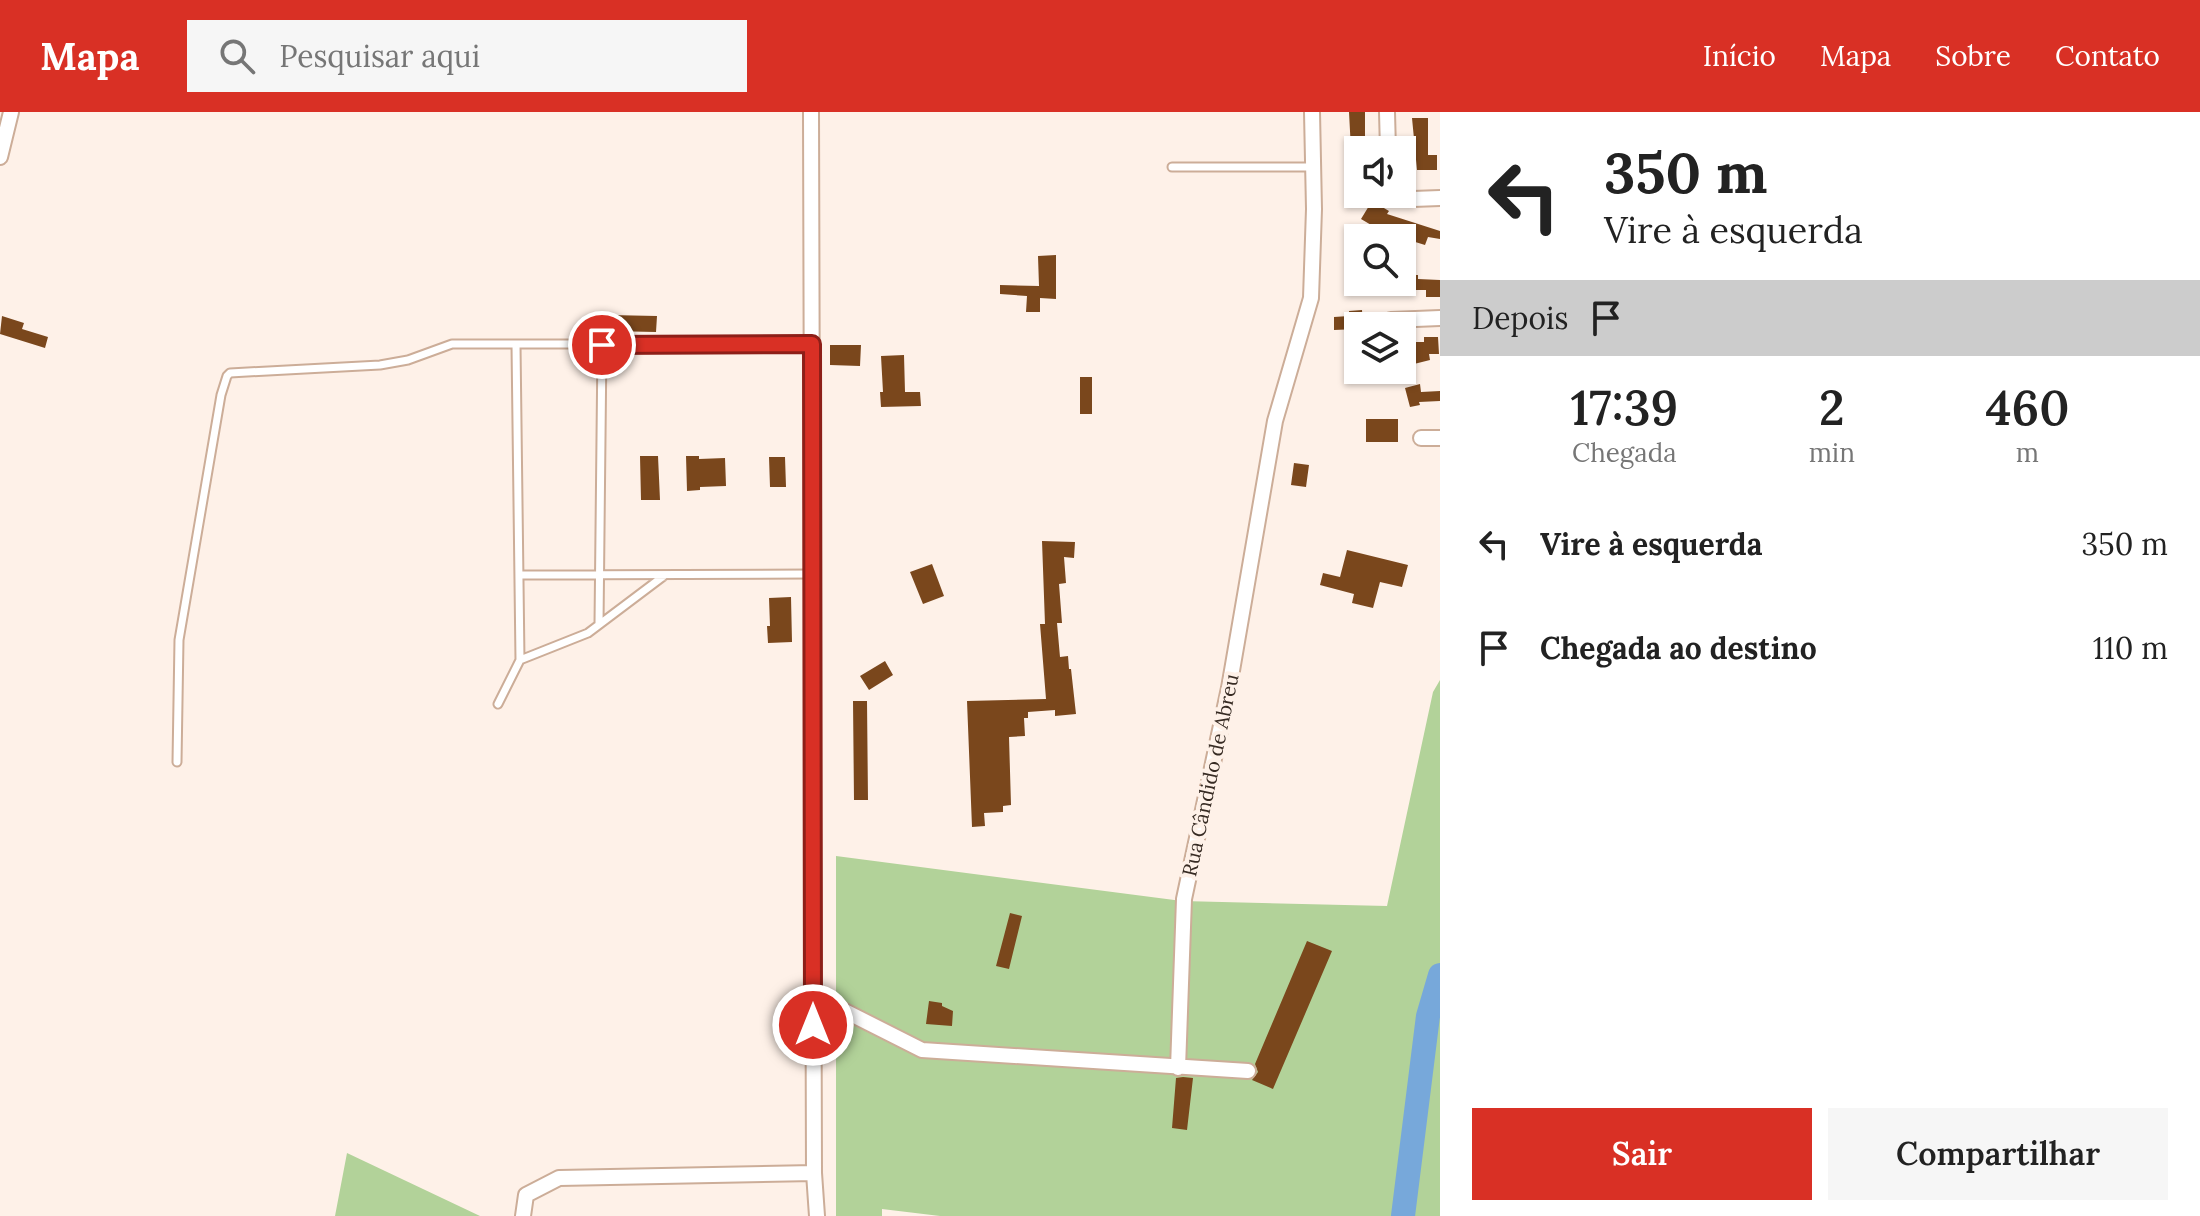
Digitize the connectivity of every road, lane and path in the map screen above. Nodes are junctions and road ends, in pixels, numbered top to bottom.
1 (11, 112) edge
2 (811, 112) edge
3 (1312, 112) edge
4 (1387, 112) edge
5 (1388, 136) edge
6 (0, 157) edge
7 (1172, 167) dead end
8 (1313, 167) junction
9 (1440, 198) edge
10 (1416, 199) edge
11 (1440, 318) edge
12 (1416, 319) edge
13 (812, 344) junction
14 (516, 345) junction
15 (602, 345) junction
16 (1421, 438) dead end
17 (1440, 438) edge
18 (599, 574) junction
19 (667, 574) junction
20 (812, 574) junction
21 (519, 575) junction
22 (599, 624) junction
23 (520, 660) junction
24 (498, 704) dead end
25 (177, 762) dead end
26 (813, 995) junction
27 (1178, 1068) junction
28 (1248, 1071) dead end
29 (814, 1173) junction
30 (523, 1216) edge
31 (817, 1216) edge

1 - 6 street
2 - 13 street
3 - 8 street, Rua Cândido de Abreu
4 - 5 street
7 - 8 lane
8 - 27 street, Rua Cândido de Abreu
9 - 10 street
11 - 12 street
13 - 15 lane
13 - 20 street
14 - 15 lane
14 - 21 lane
14 - 25 lane
15 - 18 lane
16 - 17 street
18 - 19 lane
18 - 21 lane
18 - 22 lane
19 - 20 lane
19 - 22 lane
20 - 26 street
21 - 23 lane
22 - 23 lane
23 - 24 lane
26 - 27 street
26 - 29 street
27 - 28 street
29 - 30 street
29 - 31 street

